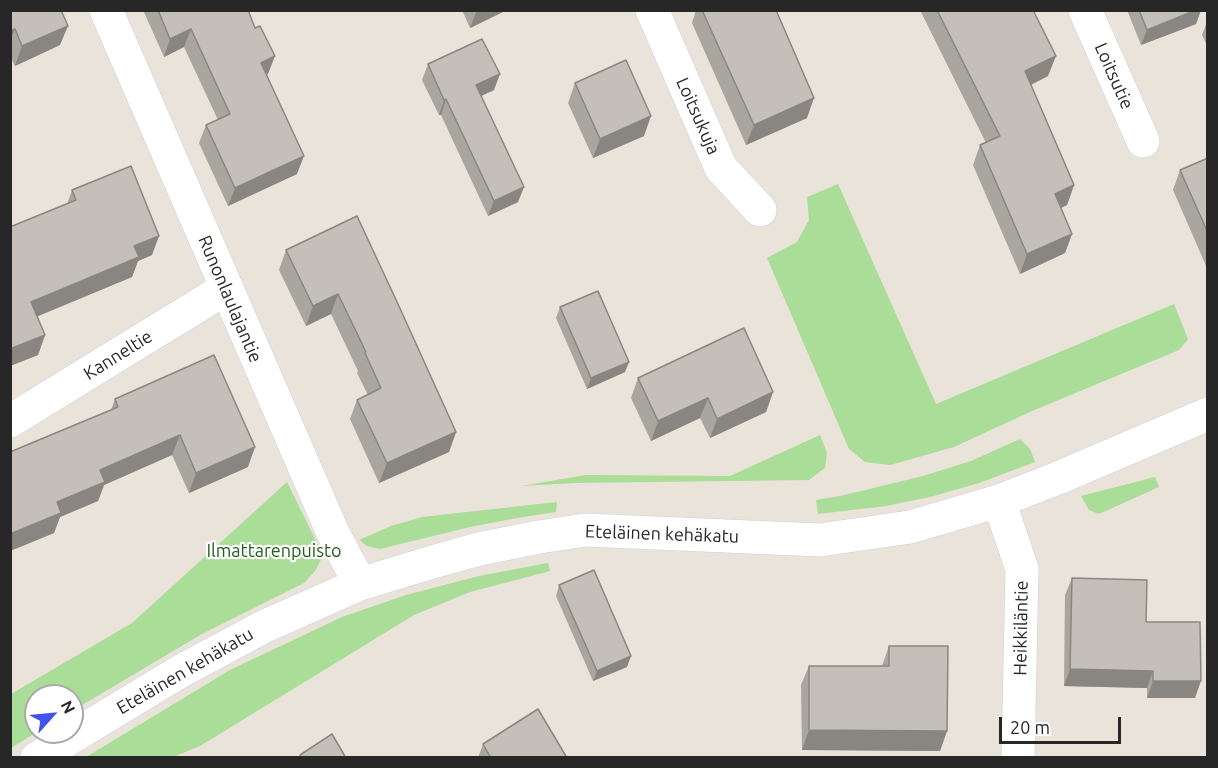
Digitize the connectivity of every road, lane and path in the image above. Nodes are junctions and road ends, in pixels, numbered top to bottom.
1 (106, 10) edge
2 (652, 10) edge
3 (1085, 10) edge
4 (1143, 141) dead end
5 (760, 210) dead end
6 (225, 289) junction
7 (1208, 414) edge
8 (10, 421) edge
9 (999, 501) junction
10 (360, 584) junction
11 (37, 758) edge
12 (1018, 758) edge

1 - 6 street, Runonlaulajantie
2 - 5 street, Loitsukuja
3 - 4 street, Loitsutie
6 - 8 street, Kanneltie
6 - 10 street, Runonlaulajantie
7 - 9 street, Eteläinen kehäkatu
9 - 10 street, Eteläinen kehäkatu
9 - 12 street, Heikkiläntie
10 - 11 street, Eteläinen kehäkatu

